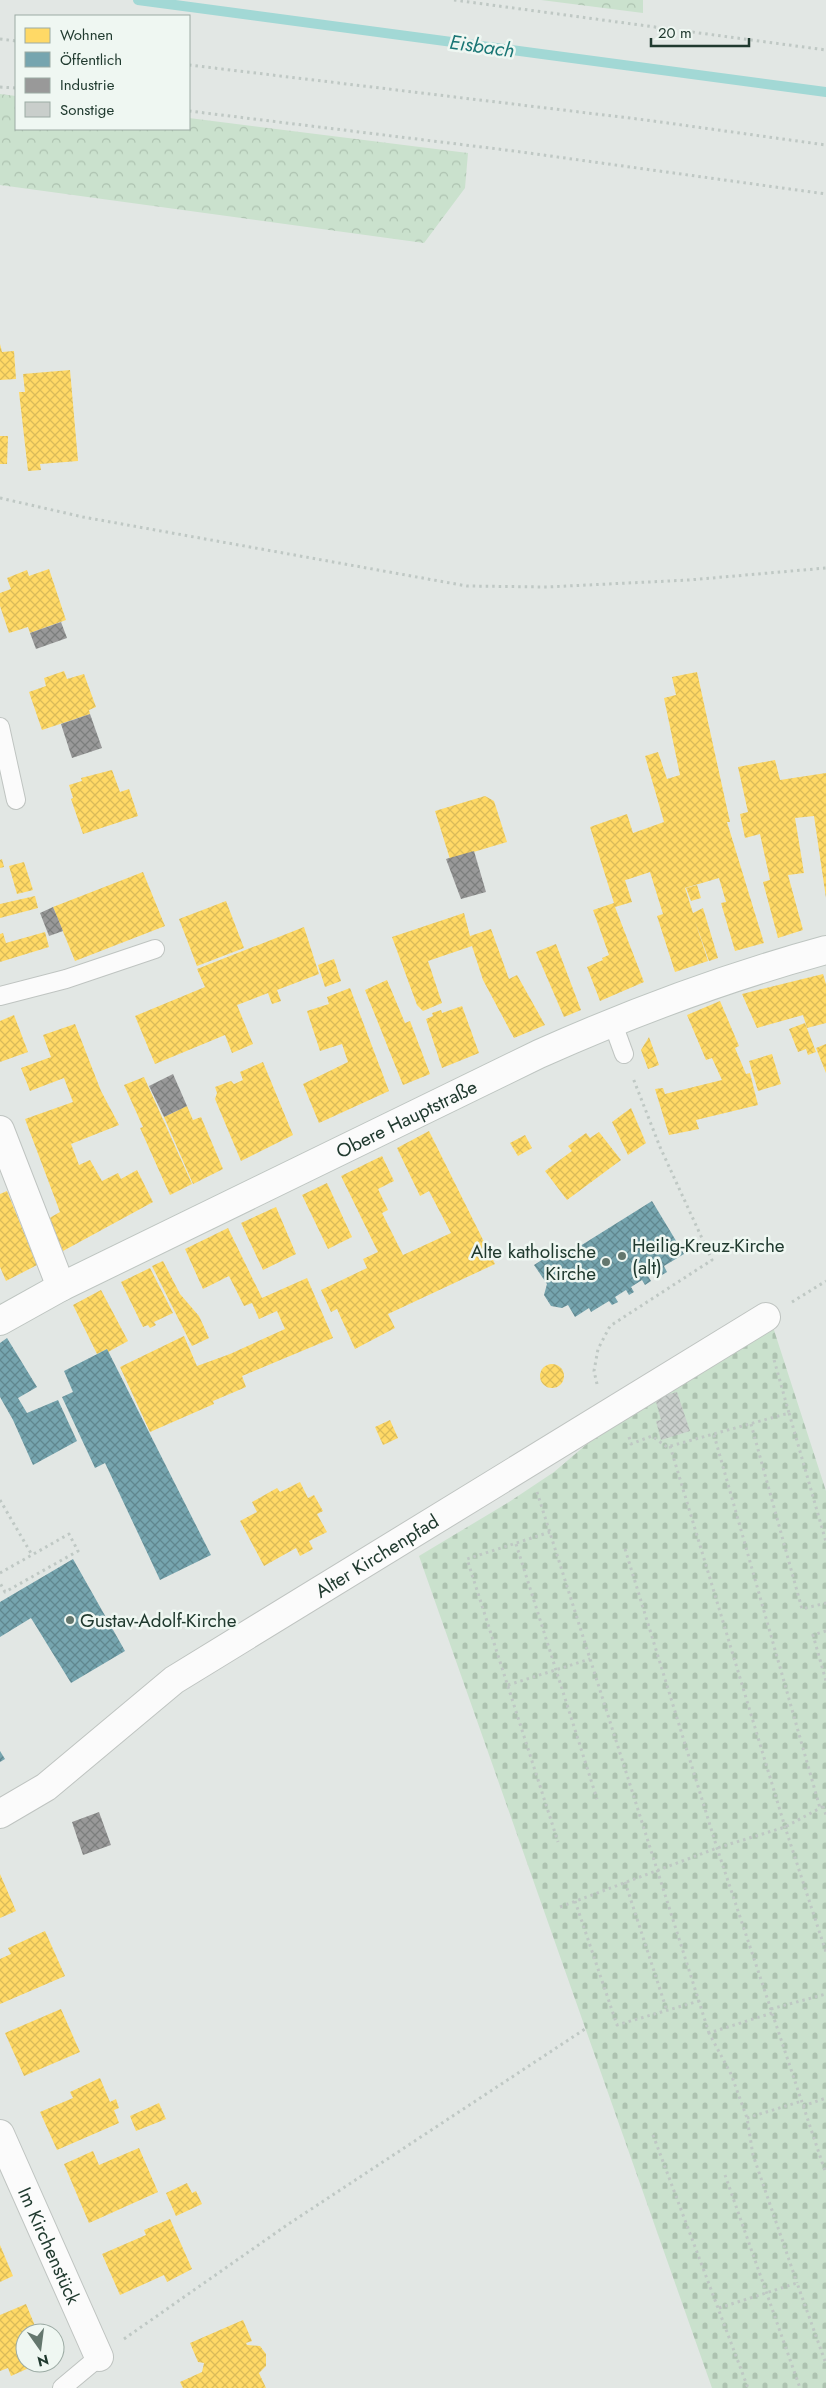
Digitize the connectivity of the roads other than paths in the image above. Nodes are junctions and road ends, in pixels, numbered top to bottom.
1 (0, 727) edge
2 (16, 800) dead end
3 (155, 949) dead end
4 (826, 950) edge
5 (0, 996) edge
6 (612, 1021) junction
7 (624, 1054) road end
8 (0, 1130) edge
9 (60, 1286) junction
10 (766, 1318) road end
11 (0, 1320) edge
12 (0, 1814) edge
13 (0, 2134) edge
14 (99, 2357) joint
15 (62, 2388) edge

1 - 2 lane
3 - 5 lane
4 - 6 street, Obere Hauptstraße
6 - 7 lane
6 - 9 street, Obere Hauptstraße
8 - 9 street
9 - 11 street, Obere Hauptstraße
10 - 12 street, Alter Kirchenpfad
13 - 14 street, Im Kirchenstück
14 - 15 lane

